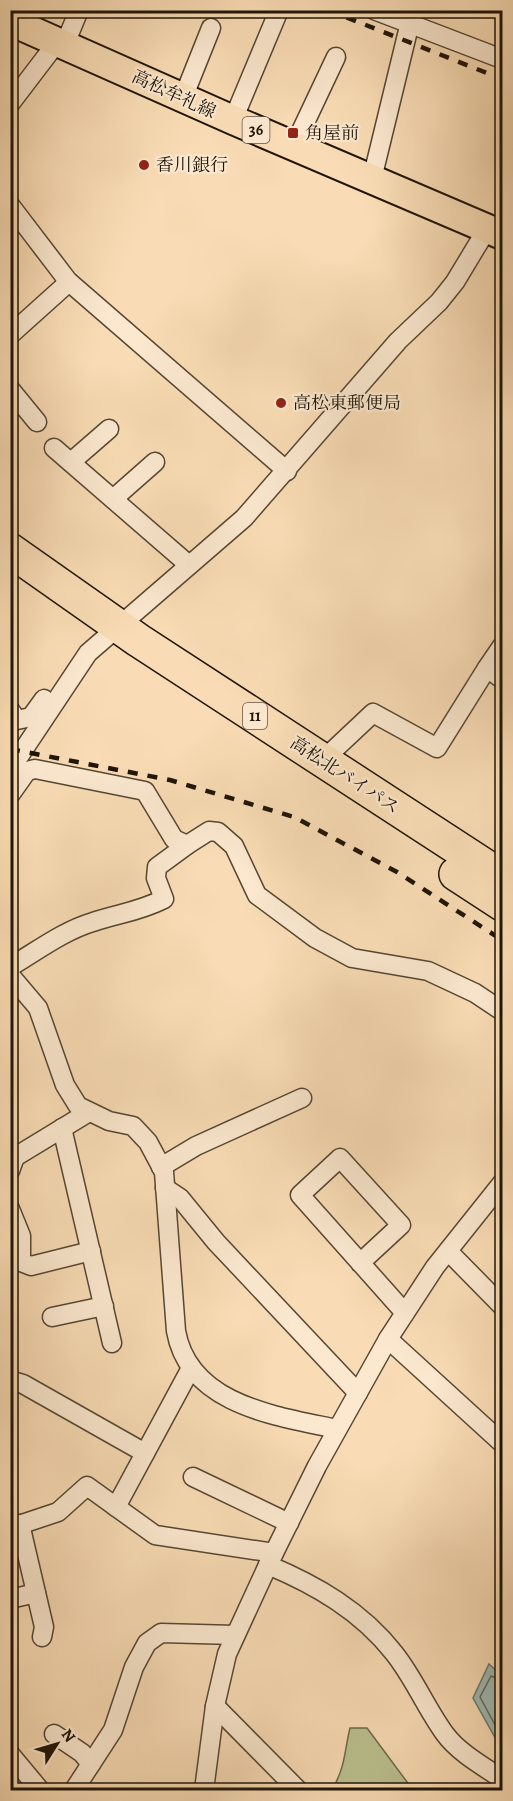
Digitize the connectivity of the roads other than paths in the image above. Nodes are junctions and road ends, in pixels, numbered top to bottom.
1 (79, 10) edge
2 (279, 10) edge
3 (374, 10) edge
4 (411, 17) edge
5 (10, 21) edge
6 (211, 28) dead end
7 (62, 43) junction
8 (336, 57) dead end
9 (502, 59) edge
10 (183, 98) junction
11 (10, 104) edge
12 (232, 120) junction
13 (294, 146) junction
14 (372, 179) junction
15 (10, 205) edge
16 (495, 232) edge
17 (69, 282) junction
18 (10, 335) edge
19 (10, 389) edge
20 (37, 422) dead end
21 (109, 429) dead end
22 (54, 448) dead end
23 (71, 462) junction
24 (155, 462) dead end
25 (287, 471) junction
26 (113, 499) junction
27 (10, 550) edge
28 (189, 565) junction
29 (10, 579) edge
30 (103, 640) junction
31 (502, 646) edge
32 (487, 668) junction
33 (502, 679) edge
34 (10, 710) edge
35 (323, 760) junction
36 (10, 770) edge
37 (10, 795) edge
38 (187, 845) junction
39 (502, 877) edge
40 (502, 904) edge
41 (10, 967) edge
42 (10, 975) edge
43 (502, 1011) edge
44 (302, 1098) dead end
45 (89, 1112) junction
46 (62, 1128) junction
47 (161, 1167) junction
48 (10, 1171) edge
49 (502, 1183) edge
50 (165, 1188) junction
51 (10, 1209) edge
52 (91, 1251) junction
53 (448, 1251) junction
54 (360, 1263) junction
55 (104, 1306) junction
56 (502, 1306) edge
57 (405, 1313) junction
58 (52, 1317) dead end
59 (388, 1339) junction
60 (112, 1343) dead end
61 (191, 1368) junction
62 (10, 1380) edge
63 (358, 1393) junction
64 (337, 1429) junction
65 (502, 1443) edge
66 (145, 1454) junction
67 (193, 1477) dead end
68 (116, 1507) junction
69 (289, 1523) junction
70 (15, 1526) edge
71 (271, 1559) junction
72 (36, 1593) junction
73 (10, 1599) edge
74 (235, 1635) junction
75 (42, 1638) dead end
76 (215, 1706) junction
77 (54, 1734) dead end
78 (10, 1755) edge
79 (91, 1764) junction
80 (502, 1779) edge
81 (40, 1791) edge
82 (74, 1791) edge
83 (204, 1791) edge
84 (298, 1791) edge

1 - 7 street
2 - 12 street
3 - 4 street
4 - 9 street
4 - 14 street
5 - 7 main road, 高松牟礼線 / 36
6 - 10 street
7 - 10 main road, 高松牟礼線 / 36
7 - 11 street
8 - 13 street
10 - 12 main road, 高松牟礼線 / 36
12 - 13 main road, 高松牟礼線 / 36
13 - 14 main road, 高松牟礼線 / 36
14 - 16 main road, 高松牟礼線 / 36
15 - 17 street
16 - 25 street
17 - 18 street
17 - 25 street
19 - 20 street
21 - 23 street
22 - 23 street
23 - 26 street
24 - 26 street
25 - 28 street
26 - 28 street
27 - 30 highway, 高松北バイパス / 11
28 - 30 street
29 - 30 highway, 高松北バイパス / 11
30 - 34 street
30 - 35 highway, 高松北バイパス / 11
30 - 36 street
30 - 40 highway, 高松北バイパス / 11
31 - 32 street
32 - 33 street
32 - 35 street
35 - 39 highway, 高松北バイパス / 11
37 - 38 street
38 - 41 street
38 - 43 street
42 - 45 street
44 - 47 street
45 - 46 street
45 - 47 street
46 - 48 street
46 - 52 street
47 - 50 street
49 - 53 street
50 - 61 street
50 - 63 street
51 - 52 street
52 - 55 street
53 - 56 street
53 - 57 street
54 - 54 street
54 - 57 street
55 - 58 street
55 - 60 street
57 - 59 street
59 - 63 street
59 - 65 street
61 - 64 street
61 - 66 street
62 - 66 street
63 - 64 street
64 - 69 street
66 - 68 street
67 - 69 street
68 - 70 street
68 - 71 street
69 - 71 street
70 - 72 street
71 - 74 street
71 - 80 street
72 - 73 street
72 - 75 street
74 - 76 street
74 - 79 street
76 - 83 street
76 - 84 street
77 - 79 street
78 - 81 street
79 - 82 street

